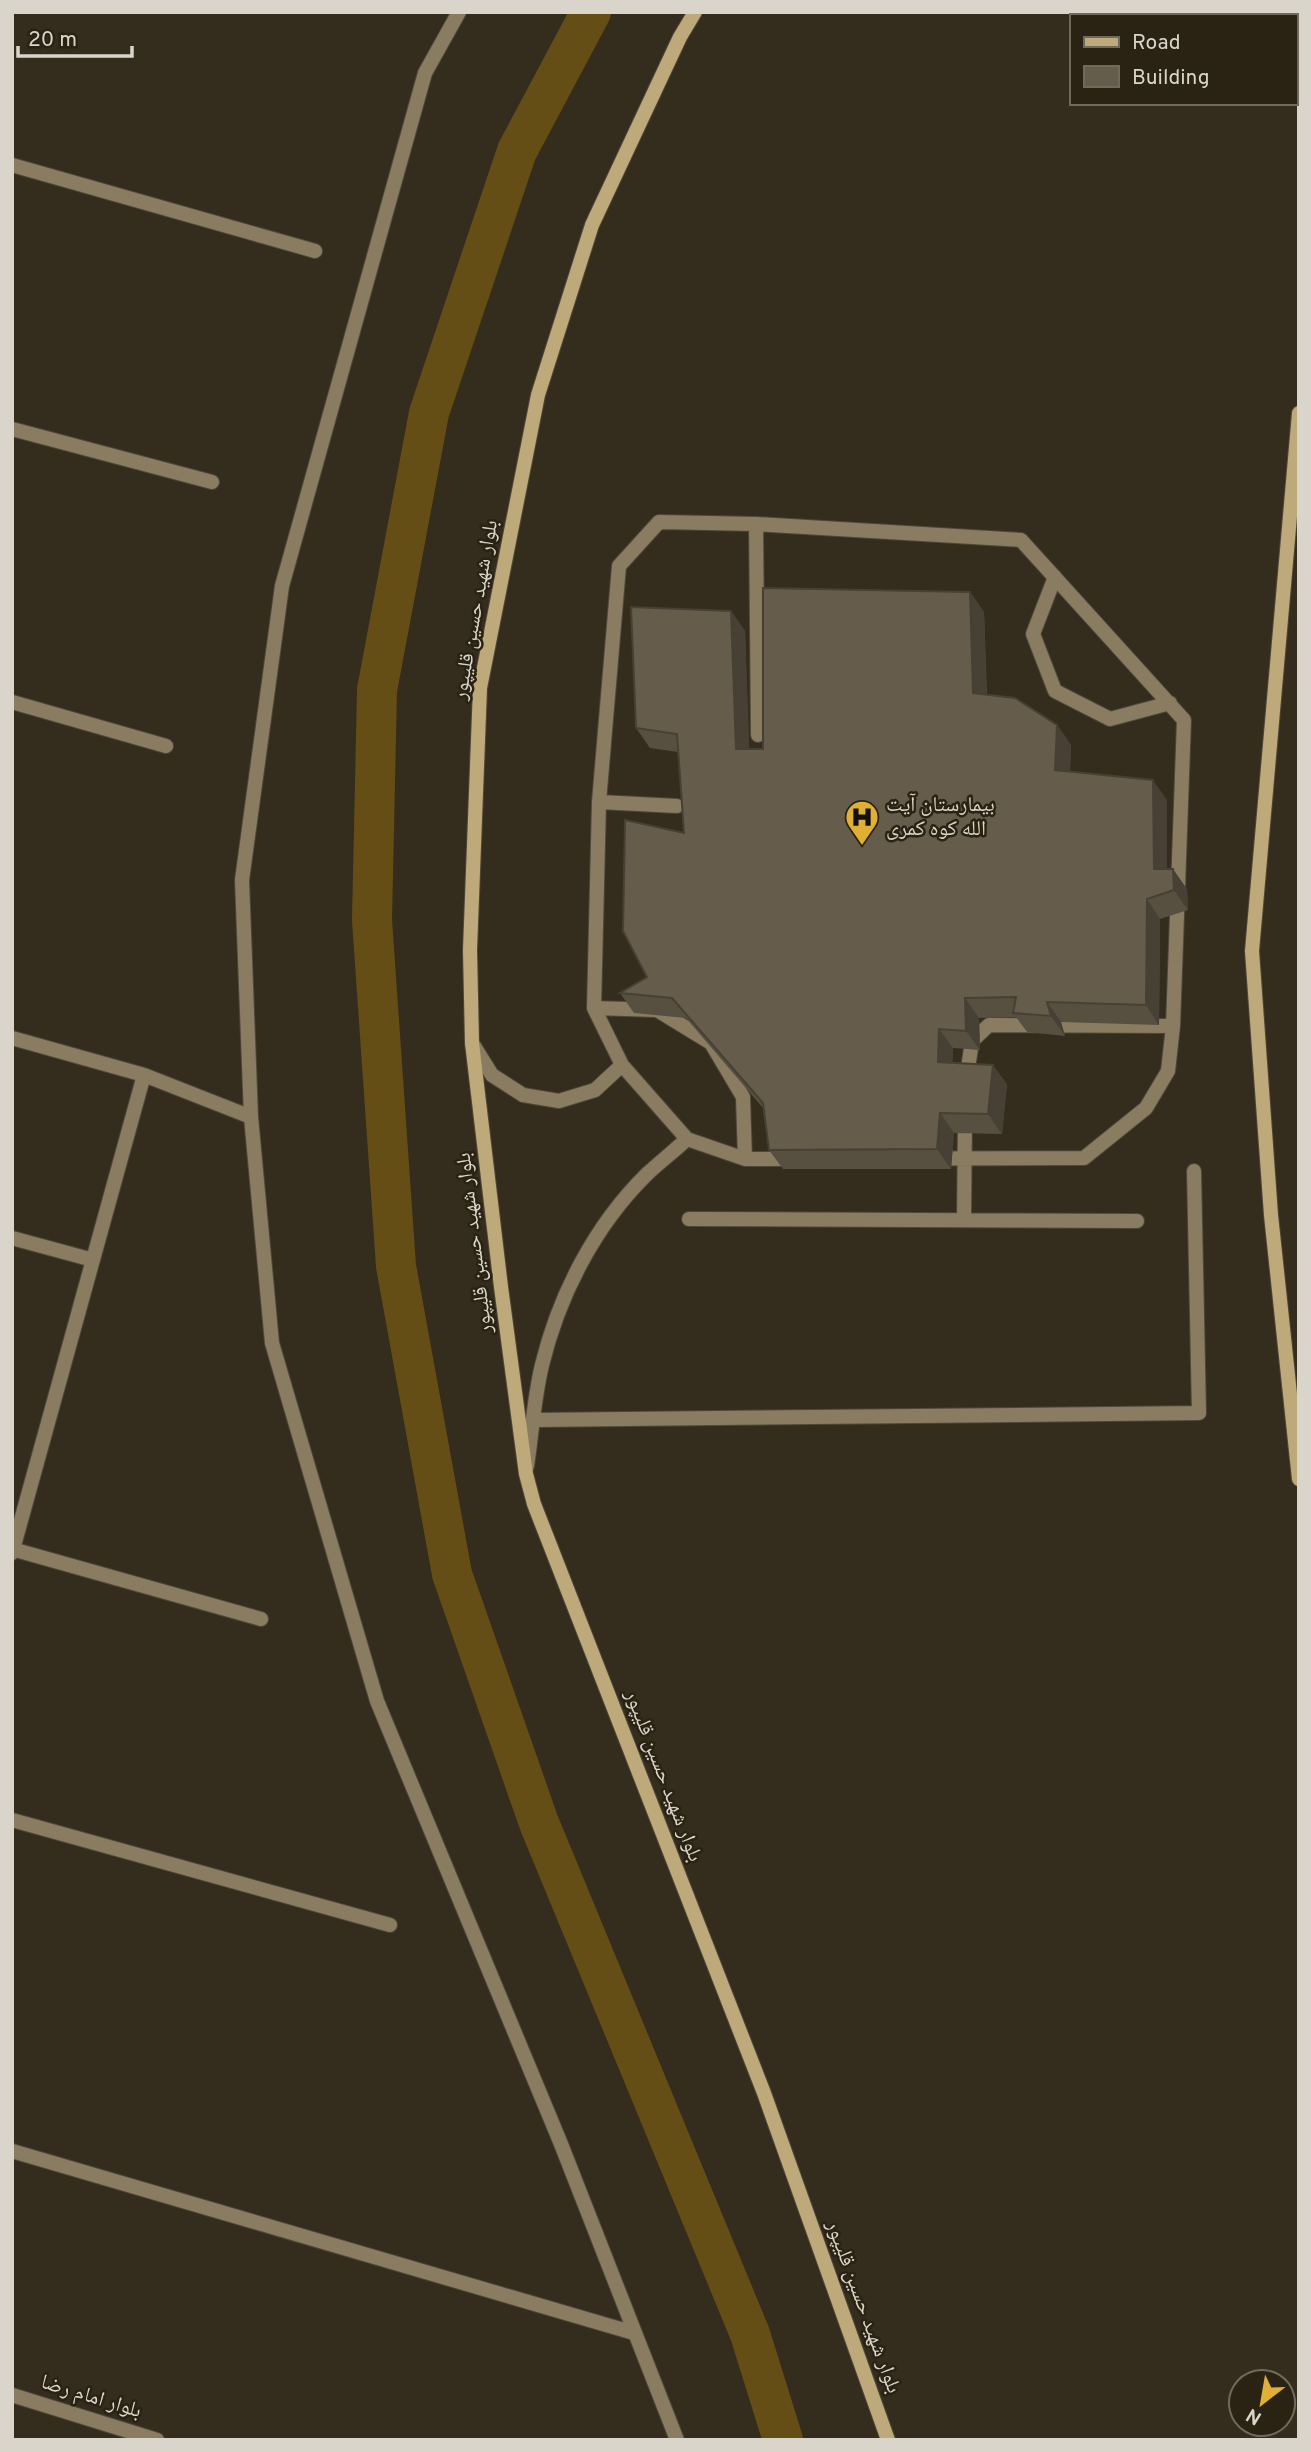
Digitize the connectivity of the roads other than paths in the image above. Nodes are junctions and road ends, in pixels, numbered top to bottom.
1 (459, 12) edge
2 (695, 12) edge
3 (12, 165) edge
4 (315, 251) dead end
5 (1299, 413) edge
6 (12, 429) edge
7 (212, 482) dead end
8 (755, 524) junction
9 (1055, 577) junction
10 (12, 702) edge
11 (1170, 703) junction
12 (758, 735) dead end
13 (166, 746) dead end
14 (599, 802) junction
15 (677, 806) edge
16 (594, 1008) junction
17 (1173, 1026) junction
18 (12, 1038) edge
19 (472, 1043) junction
20 (622, 1066) junction
21 (144, 1075) junction
22 (251, 1117) junction
23 (687, 1139) junction
24 (964, 1158) junction
25 (745, 1159) junction
26 (1194, 1171) dead end
27 (689, 1219) dead end
28 (964, 1220) junction
29 (1138, 1221) dead end
30 (12, 1238) edge
31 (93, 1260) junction
32 (534, 1420) junction
33 (526, 1475) junction
34 (1299, 1479) edge
35 (13, 1551) edge
36 (261, 1619) dead end
37 (12, 1820) edge
38 (390, 1925) dead end
39 (12, 2151) edge
40 (635, 2333) junction
41 (12, 2395) edge
42 (157, 2440) edge
43 (677, 2440) edge
44 (888, 2440) edge

1 - 22 street
2 - 19 street, بلوار شهید حسین قلیپور
3 - 4 street
5 - 34 street
6 - 7 street
8 - 9 street
8 - 12 street
8 - 14 street
9 - 11 street
9 - 11 street
10 - 13 street
11 - 17 street
14 - 15 street
14 - 16 street
16 - 20 street
16 - 25 street
17 - 24 street
17 - 24 street
18 - 21 street
19 - 20 street
19 - 33 street, بلوار شهید حسین قلیپور
20 - 23 street
21 - 22 street
21 - 31 street
22 - 40 street
23 - 25 street
23 - 32 street
24 - 25 street
24 - 28 street
26 - 32 street
27 - 28 street
28 - 29 street
30 - 31 street
31 - 35 street
32 - 33 street
33 - 44 street, بلوار شهید حسین قلیپور
35 - 36 street
37 - 38 street
39 - 40 street
40 - 43 street
41 - 42 street, بلوار امام رضا

